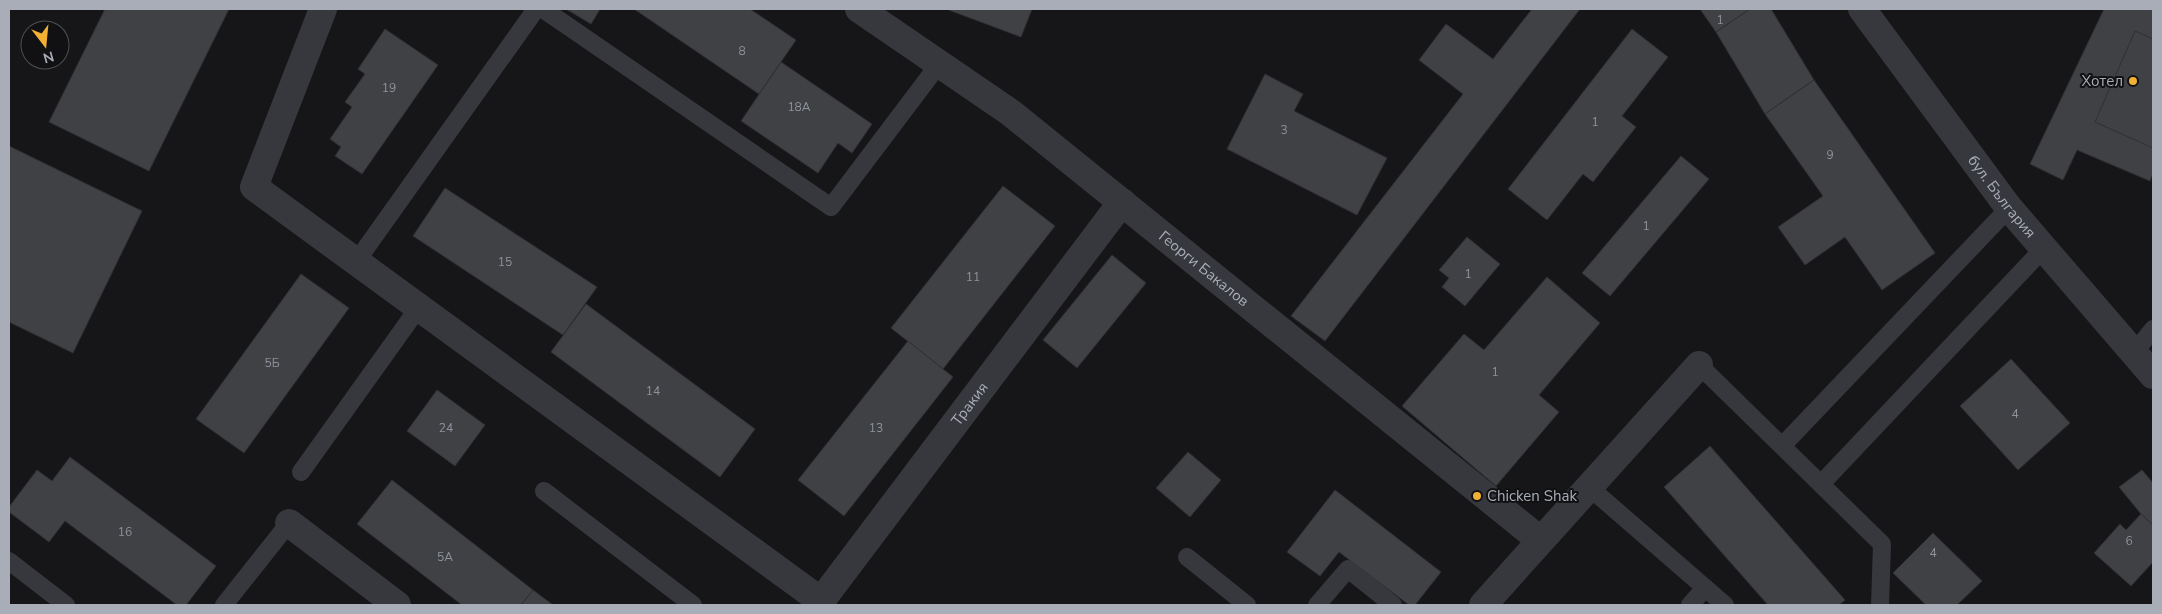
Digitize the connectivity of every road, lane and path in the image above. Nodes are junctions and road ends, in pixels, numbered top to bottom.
1 (323, 9) edge
2 (536, 9) edge
3 (543, 9) edge
4 (859, 9) edge
5 (1864, 10) edge
6 (939, 64) junction
7 (1122, 202) junction
8 (2009, 208) junction
9 (2044, 248) junction
10 (356, 262) junction
11 (419, 307) junction
12 (2153, 329) edge
13 (2134, 352) junction
14 (1700, 365) joint
15 (2153, 375) edge
16 (1782, 446) junction
17 (301, 472) dead end
18 (1821, 484) junction
19 (1589, 487) junction
20 (544, 491) dead end
21 (289, 524) joint
22 (1540, 540) junction
23 (1187, 557) dead end
24 (9, 562) edge
25 (1705, 588) junction
26 (819, 603) edge
27 (66, 605) edge
28 (224, 605) edge
29 (397, 605) edge
30 (693, 605) edge
31 (1247, 605) edge
32 (1317, 605) edge
33 (1393, 605) edge
34 (1484, 605) edge
35 (1690, 605) edge
36 (1725, 605) edge
37 (1880, 605) edge

1 - 10 street
2 - 10 lane
3 - 6 lane
4 - 6 street, Георги Бакалов
5 - 8 street, бул. България
6 - 7 street, Георги Бакалов
7 - 22 street, Георги Бакалов
7 - 26 street, Тракия
8 - 9 street, бул. България
8 - 16 lane
9 - 13 street, бул. България
9 - 18 lane
10 - 11 street
11 - 17 lane
11 - 26 street
12 - 13 lane
13 - 15 street, бул. България
14 - 16 lane
14 - 19 street
16 - 18 lane
18 - 37 lane
19 - 22 street
19 - 25 lane
20 - 30 lane
21 - 28 lane
21 - 29 street
22 - 34 street
23 - 31 lane
24 - 27 lane
25 - 35 lane
25 - 36 lane
32 - 33 lane

